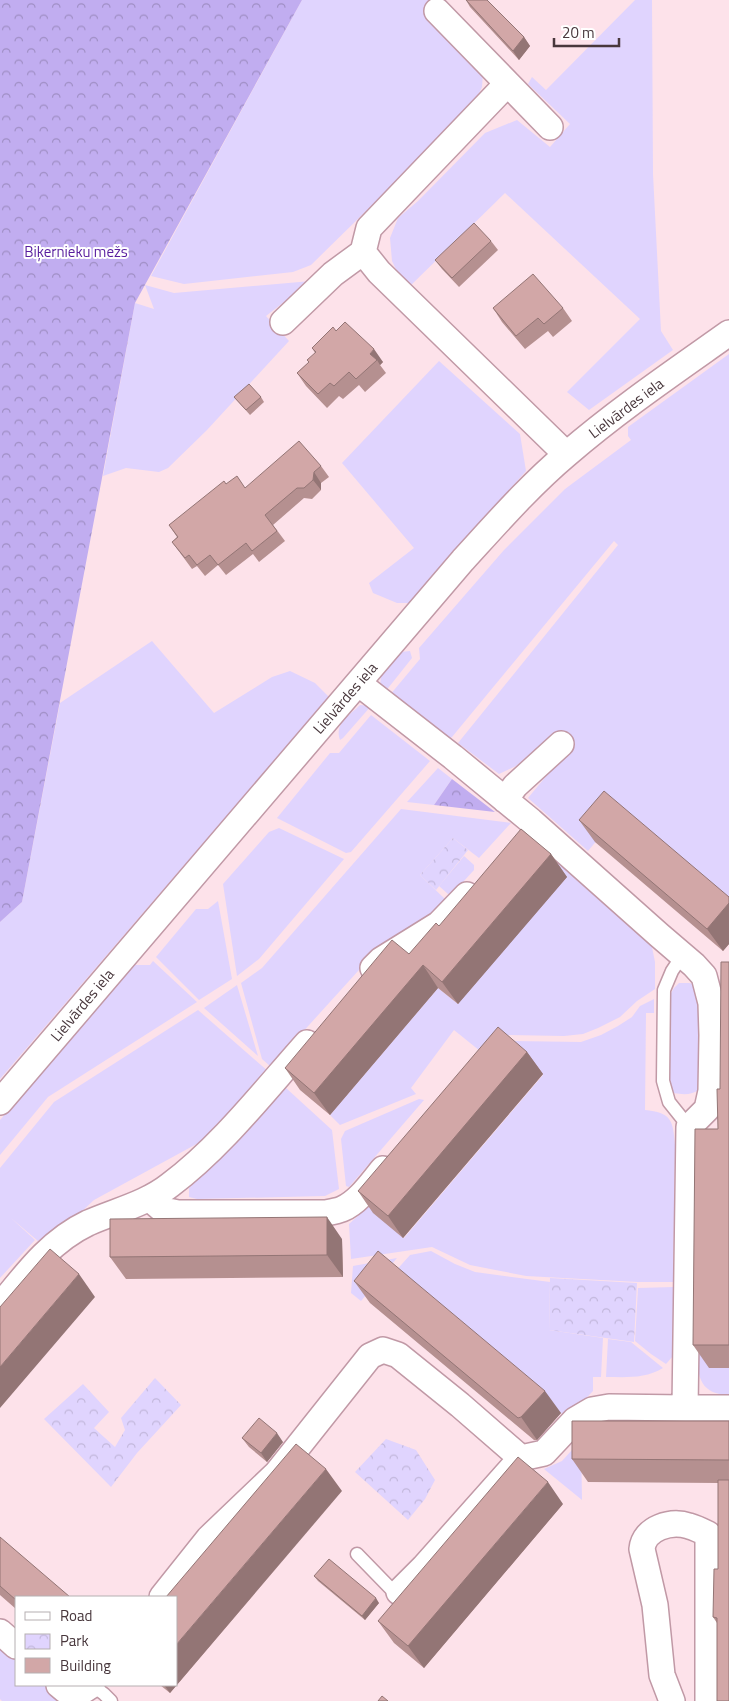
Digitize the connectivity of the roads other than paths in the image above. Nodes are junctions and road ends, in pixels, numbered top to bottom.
1 (437, 11) dead end
2 (507, 84) junction
3 (550, 127) dead end
4 (363, 252) junction
5 (283, 322) dead end
6 (729, 332) edge
7 (566, 454) junction
8 (358, 684) junction
9 (560, 744) dead end
10 (505, 800) junction
11 (483, 877) edge
12 (682, 956) junction
13 (361, 982) edge
14 (323, 1025) edge
15 (0, 1102) edge
16 (689, 1127) junction
17 (398, 1151) edge
18 (150, 1199) junction
19 (0, 1306) edge
20 (685, 1408) junction
21 (729, 1408) edge
22 (521, 1458) junction
23 (357, 1554) dead end
24 (399, 1592) joint
25 (163, 1596) edge
26 (0, 1632) edge
27 (15, 1645) edge
28 (60, 1686) edge
29 (90, 1686) edge
30 (93, 1686) edge
31 (111, 1701) edge
32 (672, 1701) edge
33 (708, 1701) edge

1 - 2 street
2 - 3 street
2 - 4 street
4 - 5 street
4 - 7 street
6 - 7 street, Lielvārdes iela
7 - 8 street, Lielvārdes iela
8 - 10 street
8 - 15 street, Lielvārdes iela
9 - 10 street
10 - 12 street
11 - 13 street
12 - 16 lane
12 - 16 street
14 - 18 street
16 - 20 street
17 - 18 street
18 - 19 street
20 - 21 street
20 - 22 street
22 - 24 street
22 - 25 street
23 - 24 lane
26 - 27 street
28 - 29 street
30 - 31 lane
32 - 33 street

